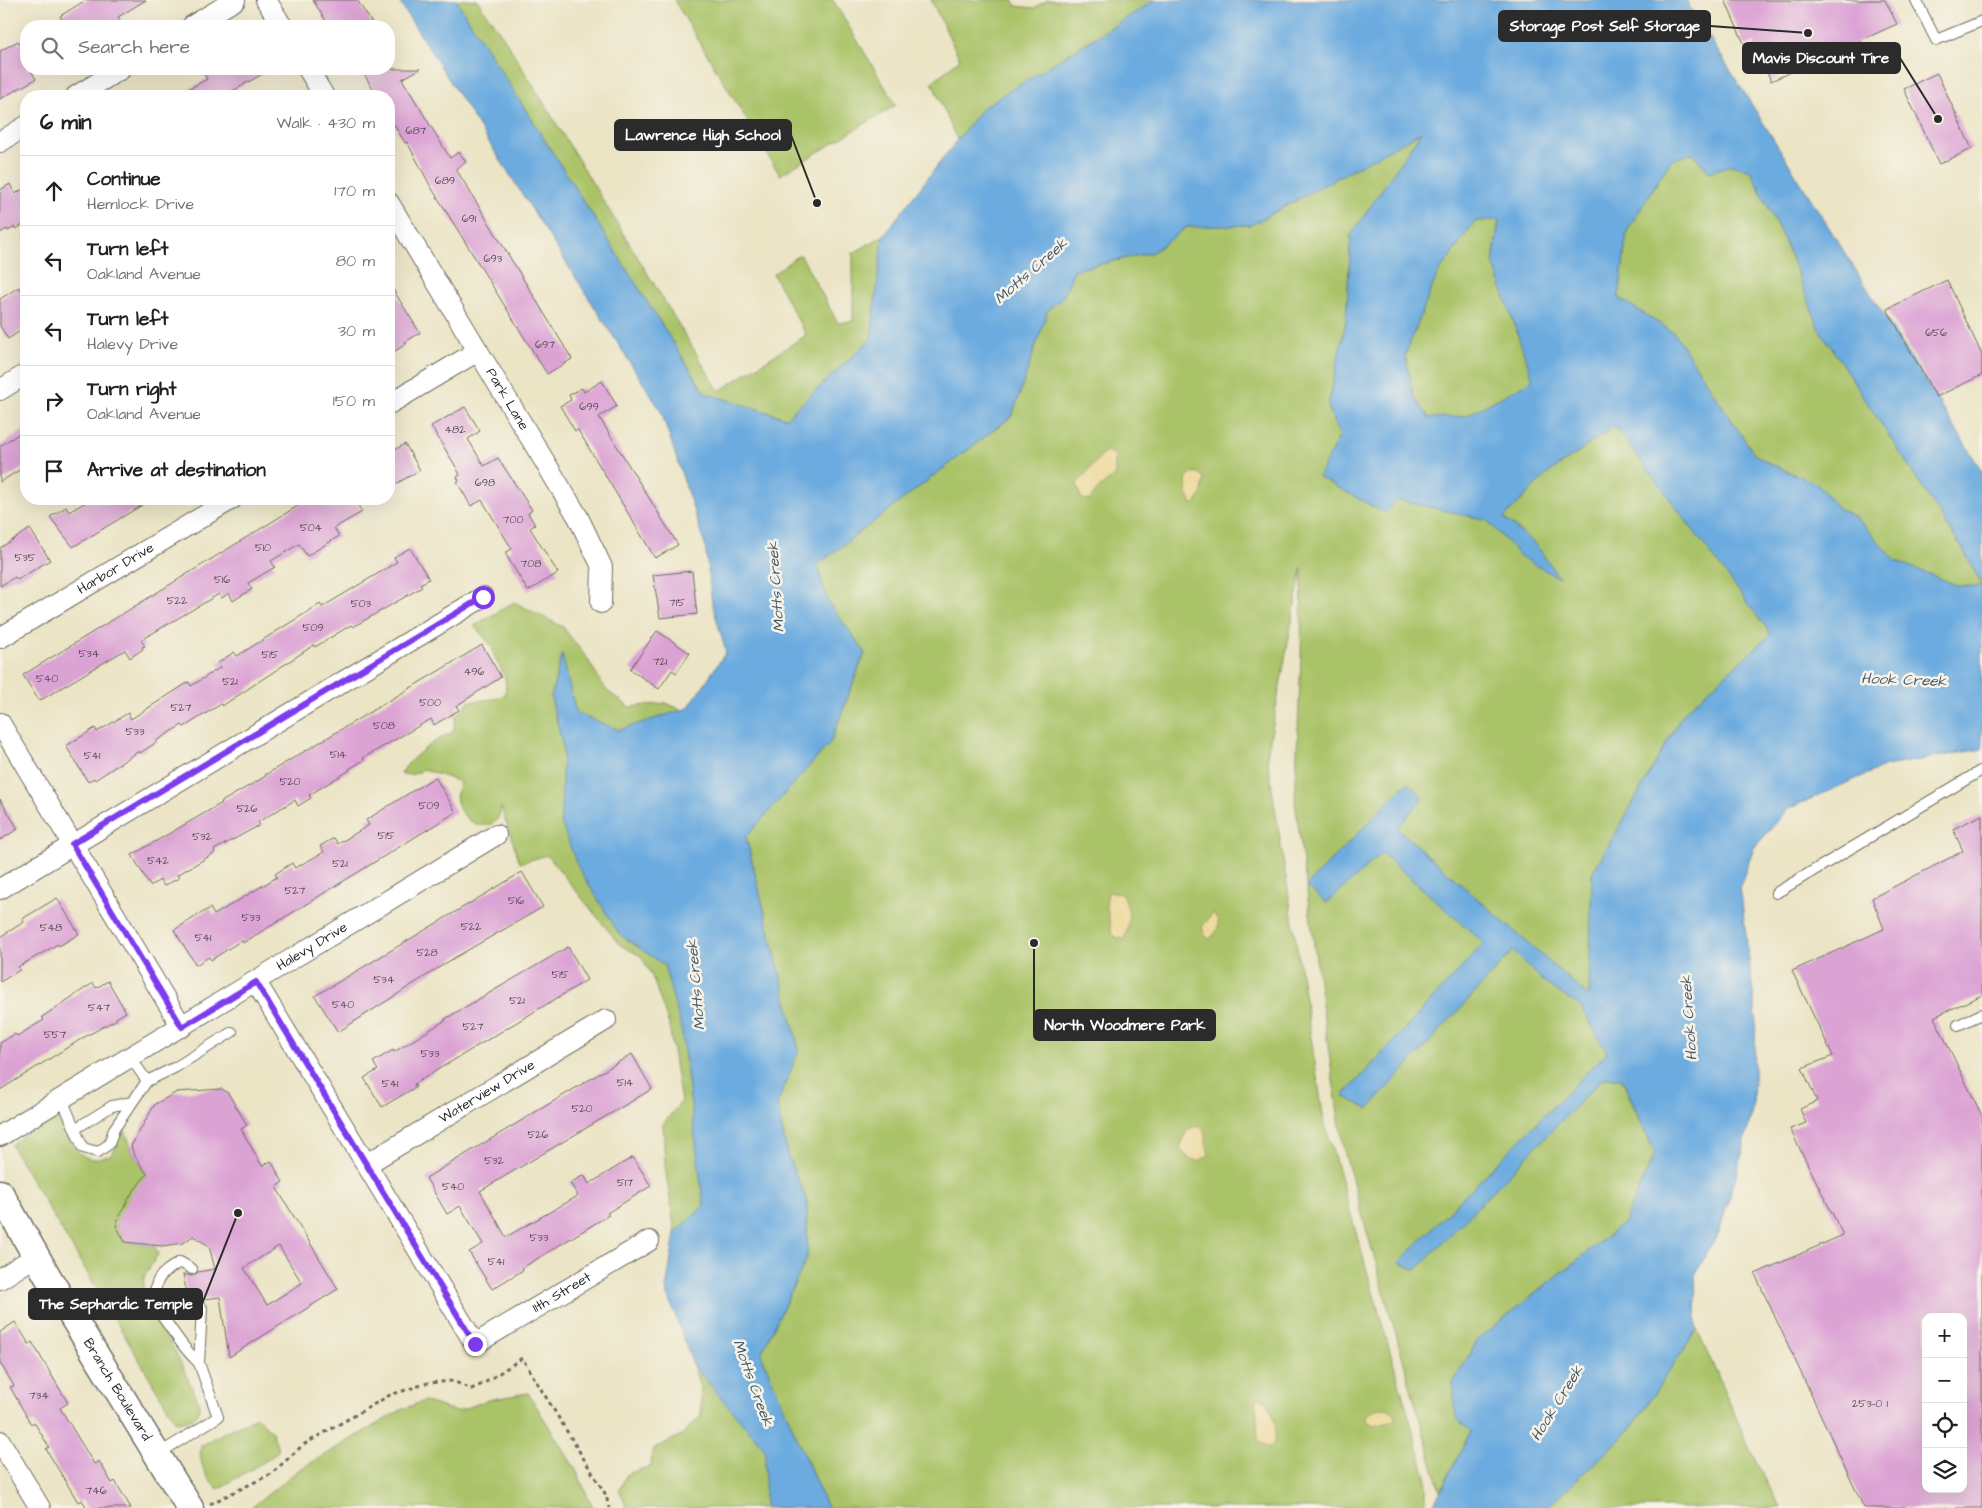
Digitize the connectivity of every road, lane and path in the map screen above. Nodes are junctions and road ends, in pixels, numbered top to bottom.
1 (235, 0) edge
2 (266, 0) edge
3 (1916, 0) edge
4 (202, 20) edge
5 (278, 20) edge
6 (1982, 21) edge
7 (111, 75) edge
8 (312, 75) edge
9 (86, 90) edge
10 (320, 90) edge
11 (20, 130) edge
12 (0, 142) edge
13 (395, 214) edge
14 (478, 350) junction
15 (20, 378) edge
16 (0, 390) edge
17 (395, 400) edge
18 (222, 505) edge
19 (483, 597) dead end
20 (601, 603) dead end
21 (0, 638) edge
22 (0, 723) edge
23 (1982, 770) edge
24 (496, 836) dead end
25 (72, 844) junction
26 (0, 889) edge
27 (1776, 893) dead end
28 (256, 982) junction
29 (1982, 1014) edge
30 (606, 1020) dead end
31 (1958, 1025) dead end
32 (182, 1027) junction
33 (232, 1032) dead end
34 (127, 1060) junction
35 (147, 1081) junction
36 (59, 1100) junction
37 (132, 1102) junction
38 (75, 1129) junction
39 (0, 1136) edge
40 (367, 1164) junction
41 (0, 1193) edge
42 (649, 1241) dead end
43 (36, 1256) junction
44 (192, 1269) dead end
45 (0, 1279) edge
46 (202, 1308) dead end
47 (199, 1363) junction
48 (0, 1442) edge
49 (157, 1454) junction
50 (40, 1508) edge
51 (190, 1508) edge
52 (202, 1508) edge
53 (609, 1508) edge

1 - 4 street
2 - 5 street
3 - 6 lane
7 - 9 street
8 - 10 street
11 - 12 street
13 - 14 street, Park Lane
14 - 17 street
14 - 20 street, Park Lane
15 - 16 street
18 - 21 street, Harbor Drive
19 - 25 street
22 - 25 street
23 - 27 lane
24 - 28 street, Halevy Drive
25 - 26 street
25 - 32 street
28 - 32 street, Halevy Drive
28 - 40 street
29 - 31 lane
30 - 40 street, Waterview Drive
32 - 34 street, Halevy Drive
33 - 35 lane
34 - 35 lane
34 - 36 street, Halevy Drive
35 - 37 lane
36 - 38 lane
36 - 39 street, Halevy Drive
37 - 38 lane
37 - 38 lane
40 - 42 street, 11th Street
41 - 43 street, Branch Boulevard
43 - 45 street
43 - 49 street, Branch Boulevard
44 - 47 lane
46 - 47 lane
47 - 49 lane
48 - 50 street
49 - 51 street, Branch Boulevard
52 - 53 path

